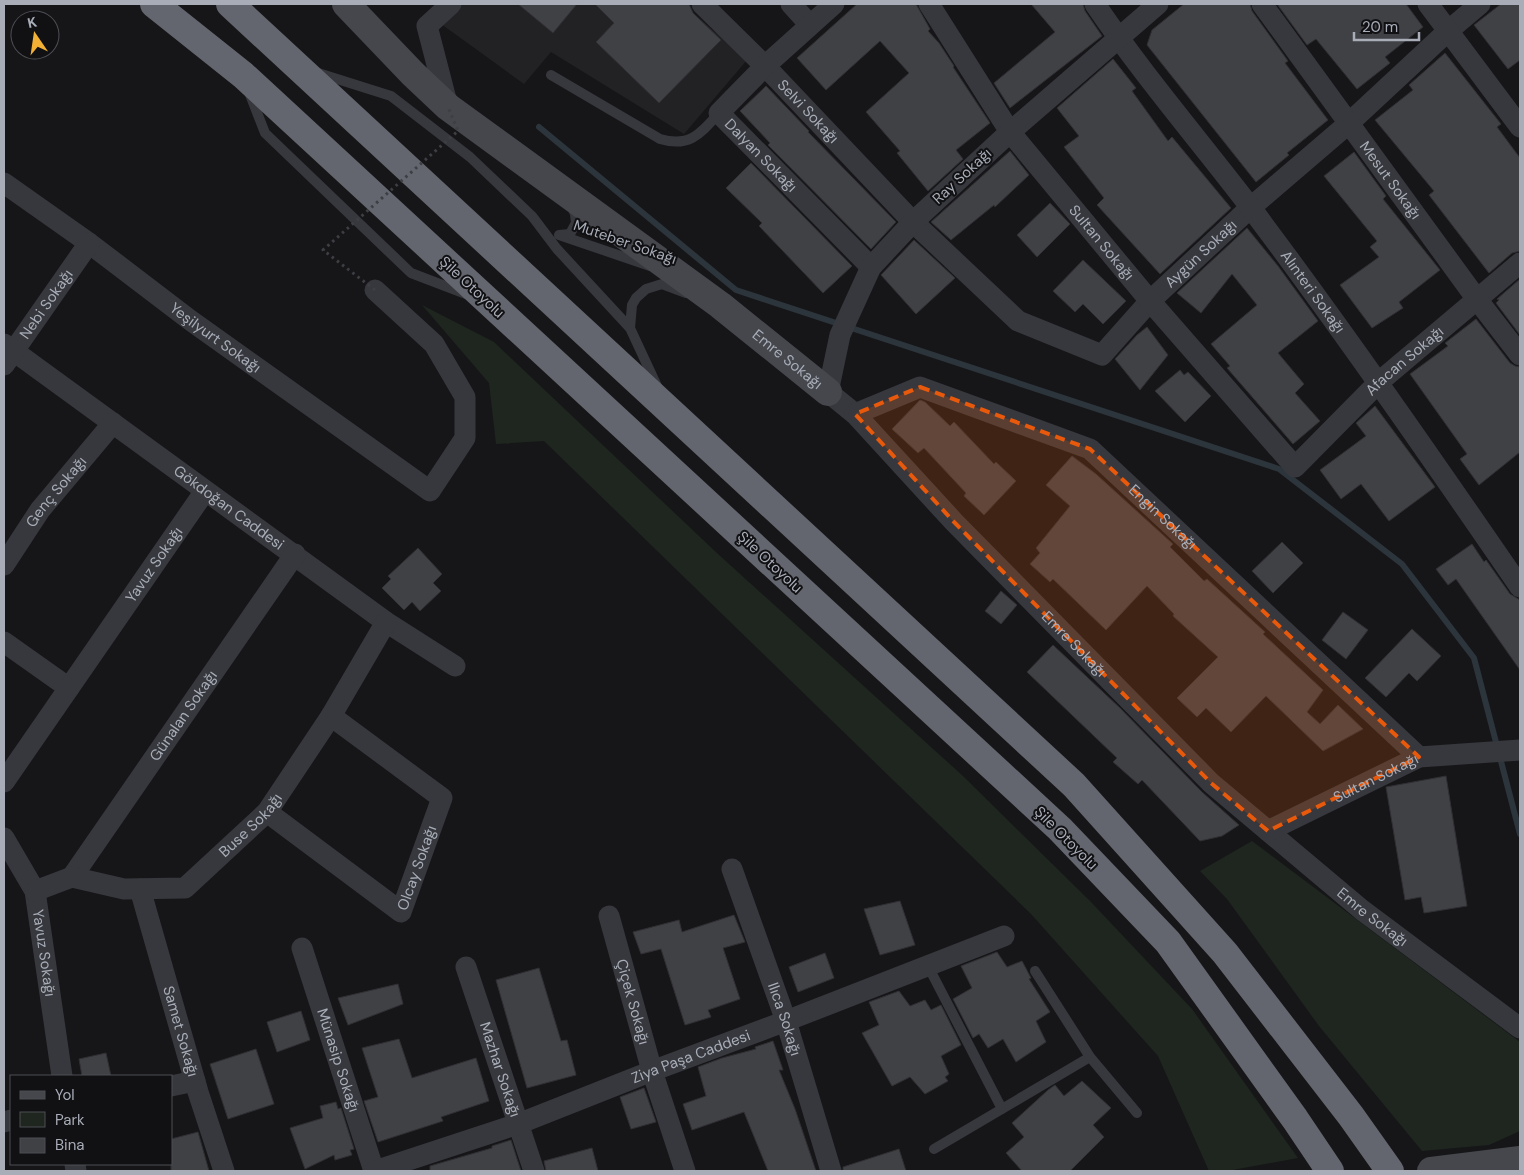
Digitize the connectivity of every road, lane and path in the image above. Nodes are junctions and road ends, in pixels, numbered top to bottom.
1 (154, 4) edge
2 (230, 4) edge
3 (346, 4) edge
4 (451, 4) edge
5 (702, 4) edge
6 (791, 4) edge
7 (834, 4) edge
8 (928, 4) edge
9 (1095, 4) edge
10 (1158, 4) edge
11 (1262, 4) edge
12 (1428, 4) edge
13 (1480, 4) edge
14 (374, 6) edge
15 (810, 25) junction
16 (1448, 31) junction
17 (1119, 39) junction
18 (765, 66) junction
19 (298, 67) junction
20 (551, 75) dead end
21 (448, 107) junction
22 (719, 113) junction
23 (1348, 124) junction
24 (1520, 127) edge
25 (1010, 132) junction
26 (547, 178) junction
27 (4, 183) edge
28 (1250, 208) junction
29 (532, 216) junction
30 (913, 222) junction
31 (559, 235) junction
32 (89, 243) junction
33 (1520, 263) edge
34 (871, 267) junction
35 (681, 277) junction
36 (375, 290) joint
37 (1476, 298) junction
38 (1150, 301) junction
39 (720, 305) junction
40 (630, 328) junction
41 (7, 354) edge
42 (1520, 355) edge
43 (1379, 382) junction
44 (828, 392) junction
45 (666, 408) junction
46 (855, 414) junction
47 (113, 423) junction
48 (1295, 467) joint
49 (205, 491) junction
50 (295, 554) junction
51 (4, 565) edge
52 (1520, 587) edge
53 (386, 622) junction
54 (4, 642) edge
55 (455, 666) dead end
56 (69, 688) junction
57 (331, 716) junction
58 (1517, 751) edge
59 (1419, 757) junction
60 (4, 782) edge
61 (267, 812) junction
62 (1268, 832) junction
63 (4, 838) edge
64 (732, 869) dead end
65 (72, 877) junction
66 (140, 889) junction
67 (35, 891) junction
68 (609, 916) dead end
69 (1004, 936) dead end
70 (302, 948) dead end
71 (928, 966) junction
72 (466, 967) dead end
73 (1035, 971) dead end
74 (786, 1021) junction
75 (1520, 1028) edge
76 (1090, 1058) junction
77 (652, 1071) junction
78 (62, 1075) edge
79 (195, 1081) junction
80 (172, 1086) edge
81 (1002, 1109) junction
82 (1137, 1113) dead end
83 (518, 1124) junction
84 (934, 1149) dead end
85 (1520, 1160) edge
86 (224, 1171) edge
87 (374, 1171) edge
88 (534, 1171) edge
89 (686, 1171) edge
90 (831, 1171) edge
91 (1330, 1171) edge
92 (1390, 1171) edge
93 (1431, 1171) edge

1 - 91 highway, Şile Otoyolu
2 - 19 highway
3 - 21 street, Emre Sokağı
4 - 21 street
5 - 18 street, Selvi Sokağı
6 - 15 street
7 - 15 street, Dalyan Sokağı
8 - 25 street, Sultan Sokağı
9 - 17 street, Alınteri Sokağı
10 - 17 street, Ray Sokağı
11 - 23 street, Mesut Sokağı
12 - 16 street
13 - 16 street, Aygün Sokağı
14 - 21 street
15 - 18 street, Dalyan Sokağı
16 - 23 street, Aygün Sokağı
16 - 24 street
17 - 25 street, Ray Sokağı
17 - 28 street, Alınteri Sokağı
18 - 22 street, Dalyan Sokağı
18 - 30 street, Selvi Sokağı
19 - 29 lane
19 - 45 highway
20 - 22 lane
21 - 26 street, Emre Sokağı
21 - 36 path, bridge
22 - 34 street, Dalyan Sokağı
23 - 28 street, Aygün Sokağı
23 - 37 street, Mesut Sokağı
25 - 30 street, Ray Sokağı
25 - 38 street, Sultan Sokağı
26 - 31 lane
26 - 35 street, Emre Sokağı
27 - 32 street, Yeşilyurt Sokağı
28 - 38 street, Aygün Sokağı
28 - 43 street, Alınteri Sokağı
29 - 31 lane, Muteber Sokağı
29 - 40 lane
30 - 34 street, Ray Sokağı
30 - 38 street, Aygün Sokağı
31 - 35 lane, Muteber Sokağı
32 - 36 street, Yeşilyurt Sokağı
32 - 41 street, Nebi Sokağı
33 - 37 street, Afacan Sokağı
34 - 44 street, Ray Sokağı
35 - 39 street, Emre Sokağı
37 - 42 street, Mesut Sokağı
37 - 43 street, Afacan Sokağı
38 - 48 street, Sultan Sokağı
39 - 40 lane
39 - 44 street, Emre Sokağı
40 - 45 lane
41 - 47 street, Gökdoğan Caddesi
43 - 48 street, Afacan Sokağı
43 - 52 street, Alınteri Sokağı
44 - 46 street, Emre Sokağı
45 - 92 highway
46 - 59 street, Engin Sokağı
46 - 62 street, Emre Sokağı
47 - 49 street, Gökdoğan Caddesi
47 - 51 street, Genç Sokağı
49 - 50 street, Gökdoğan Caddesi
49 - 56 street, Yavuz Sokağı
50 - 53 street, Gökdoğan Caddesi
50 - 65 street, Günalan Sokağı
53 - 55 street, Gökdoğan Caddesi
53 - 57 street, Buse Sokağı
54 - 56 street
56 - 60 street, Yavuz Sokağı
57 - 61 street, Buse Sokağı
57 - 61 street, Olcay Sokağı
58 - 59 street, Sultan Sokağı
59 - 62 street, Sultan Sokağı
61 - 66 street, Buse Sokağı
62 - 75 street, Emre Sokağı
63 - 67 street, Yavuz Sokağı
64 - 74 street, Ilıca Sokağı
65 - 66 street, Buse Sokağı
65 - 67 street
66 - 79 street, Samet Sokağı
67 - 78 street, Yavuz Sokağı
68 - 77 street, Çiçek Sokağı
69 - 71 street, Ziya Paşa Caddesi
70 - 87 street, Münasip Sokağı
71 - 74 street, Ziya Paşa Caddesi
71 - 81 lane
72 - 83 street, Mazhar Sokağı
73 - 76 lane
74 - 77 street, Ziya Paşa Caddesi
74 - 90 street, Ilıca Sokağı
76 - 81 lane
76 - 82 lane
77 - 83 street, Ziya Paşa Caddesi
77 - 89 street, Çiçek Sokağı
79 - 80 street
79 - 86 street, Samet Sokağı
81 - 84 lane
83 - 87 street, Ziya Paşa Caddesi
83 - 88 street, Mazhar Sokağı
85 - 93 street

